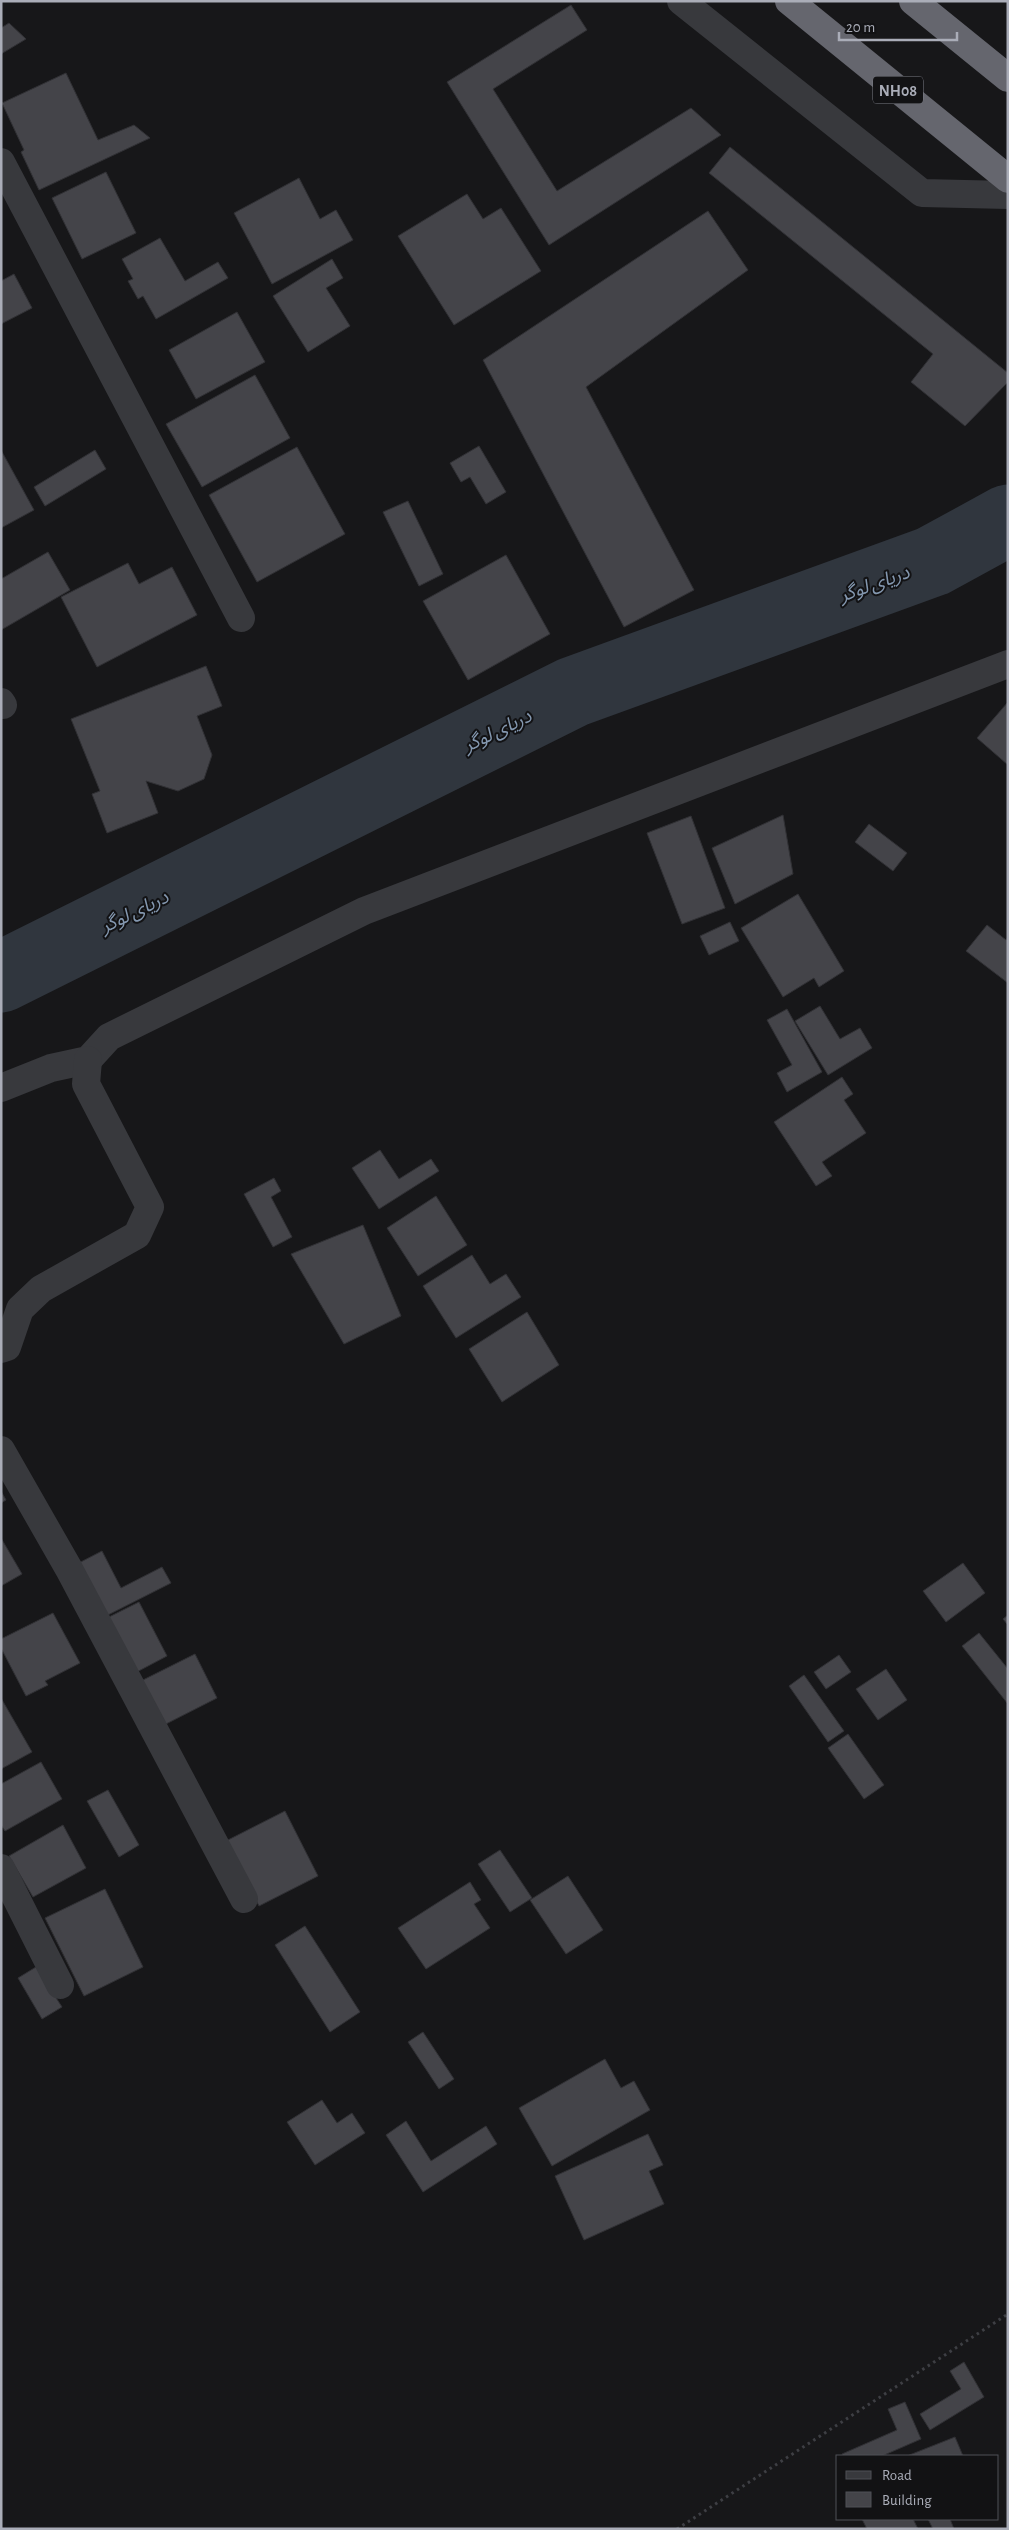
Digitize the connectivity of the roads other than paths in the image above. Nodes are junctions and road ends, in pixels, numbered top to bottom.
1 (681, 1) edge
2 (789, 1) edge
3 (913, 1) edge
4 (1008, 78) edge
5 (1, 162) edge
6 (1008, 178) edge
7 (1008, 196) edge
8 (241, 618) dead end
9 (1008, 664) edge
10 (88, 1060) junction
11 (1, 1088) edge
12 (1, 1349) edge
13 (1, 1450) edge
14 (1, 1868) edge
15 (244, 1899) dead end
16 (60, 1985) dead end

1 - 7 street
2 - 6 highway, NH08
3 - 4 highway
5 - 8 street
9 - 10 street
10 - 11 street
10 - 12 street
13 - 15 street
14 - 16 street

